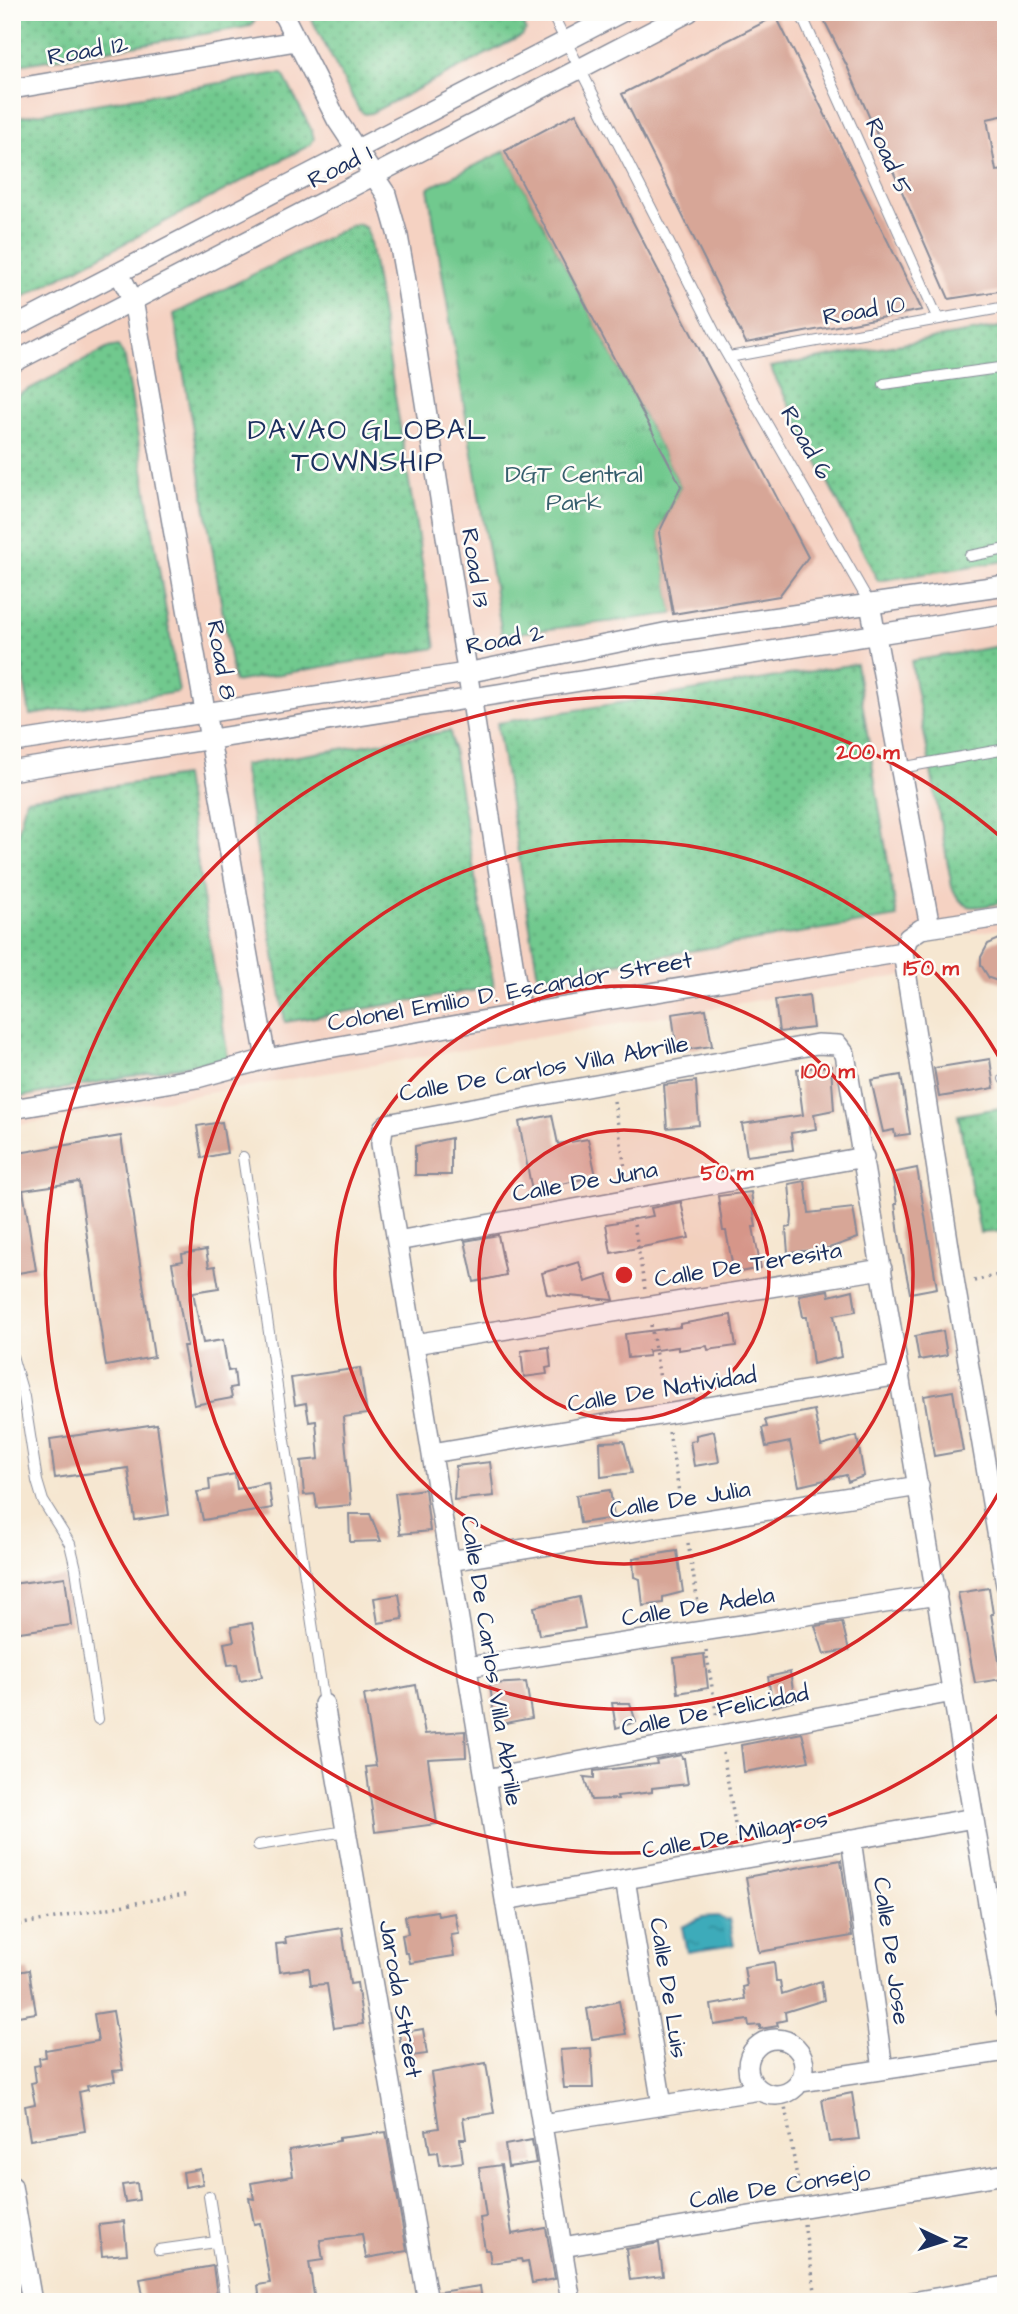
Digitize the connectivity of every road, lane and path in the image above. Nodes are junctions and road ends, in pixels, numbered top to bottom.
1 (282, 12) edge
2 (551, 12) edge
3 (622, 12) edge
4 (689, 12) edge
5 (800, 12) edge
6 (296, 41) junction
7 (566, 42) junction
8 (580, 69) junction
9 (12, 89) edge
10 (464, 95) junction
11 (478, 122) junction
12 (356, 150) junction
13 (375, 177) junction
14 (119, 273) junction
15 (133, 300) junction
16 (1006, 307) edge
17 (938, 319) junction
18 (12, 328) edge
19 (729, 357) junction
20 (12, 363) edge
21 (1006, 367) edge
22 (884, 384) dead end
23 (1006, 549) edge
24 (970, 556) dead end
25 (1006, 585) edge
26 (870, 604) junction
27 (1006, 614) edge
28 (664, 633) junction
29 (876, 634) junction
30 (669, 666) junction
31 (466, 673) junction
32 (470, 697) junction
33 (205, 712) junction
34 (210, 739) junction
35 (13, 741) edge
36 (1006, 749) edge
37 (899, 768) junction
38 (14, 773) edge
39 (1006, 916) edge
40 (930, 928) junction
41 (902, 951) junction
42 (521, 1014) junction
43 (266, 1059) junction
44 (611, 1082) junction
45 (12, 1109) edge
46 (243, 1157) dead end
47 (864, 1157) junction
48 (630, 1199) junction
49 (397, 1241) junction
50 (882, 1269) junction
51 (1006, 1273) edge
52 (955, 1285) junction
53 (648, 1306) junction
54 (414, 1344) junction
55 (12, 1356) edge
56 (900, 1375) junction
57 (666, 1414) junction
58 (432, 1453) junction
59 (919, 1486) junction
60 (685, 1524) junction
61 (449, 1562) junction
62 (1006, 1585) edge
63 (937, 1595) junction
64 (702, 1631) junction
65 (467, 1667) junction
66 (953, 1692) junction
67 (324, 1704) joint
68 (98, 1720) dead end
69 (720, 1735) junction
70 (486, 1779) junction
71 (974, 1818) junction
72 (346, 1831) junction
73 (851, 1839) junction
74 (258, 1845) dead end
75 (741, 1859) junction
76 (625, 1879) junction
77 (190, 1894) dead end
78 (505, 1900) junction
79 (12, 1926) edge
80 (1006, 2010) edge
81 (1006, 2051) edge
82 (883, 2069) junction
83 (800, 2082) junction
84 (760, 2090) junction
85 (662, 2105) junction
86 (542, 2124) junction
87 (1006, 2174) edge
88 (12, 2186) edge
89 (209, 2196) dead end
90 (216, 2242) junction
91 (562, 2247) junction
92 (159, 2250) dead end
93 (1006, 2286) edge
94 (32, 2302) edge
95 (226, 2302) edge
96 (428, 2302) edge
97 (572, 2302) edge
98 (912, 2302) edge

1 - 6 street, Road 13
2 - 7 lane, Road 6
3 - 7 street, Road 1
4 - 8 street, Road 1
5 - 17 lane, Road 5
6 - 9 street, Road 12
6 - 12 street, Road 13
7 - 8 lane, Road 6
7 - 10 street, Road 1
8 - 11 street, Road 1
8 - 19 lane, Road 6
10 - 11 street
10 - 12 street, Road 1
11 - 13 street, Road 1
12 - 13 street, Road 13
12 - 14 street, Road 1
13 - 15 street, Road 1
13 - 31 street, Road 13
14 - 15 street, Road 8
14 - 18 street, Road 1
15 - 20 street, Road 1
15 - 33 street, Road 8
16 - 17 lane, Road 10
17 - 19 lane, Road 10
19 - 26 lane, Road 6
21 - 22 lane
23 - 24 lane
25 - 26 street, Road 2
26 - 28 street, Road 2
26 - 29 street, Road 6
27 - 29 street, Road 2
28 - 30 street
28 - 31 street, Road 2
29 - 30 street, Road 2
29 - 37 street, Road 6
30 - 32 street, Road 2
31 - 32 street, Road 13
31 - 33 street, Road 2
32 - 34 street, Road 2
32 - 42 street, Road 13
33 - 34 street, Road 8
33 - 35 street, Road 2
34 - 38 street, Road 2
34 - 43 street, Road 8
35 - 38 street
36 - 37 lane
37 - 40 street, Road 6
39 - 40 street
40 - 41 street
41 - 42 street, Colonel Emilio D. Escandor Street
41 - 52 street
42 - 43 street, Colonel Emilio D. Escandor Street
43 - 45 street, Colonel Emilio D. Escandor Street
44 - 47 street, Calle De Carlos Villa Abrille
44 - 48 path
44 - 49 street, Calle De Carlos Villa Abrille
46 - 67 lane
47 - 48 street, Calle De Juna
47 - 50 street, Calle De Carlos Villa Abrille
48 - 49 street, Calle De Juna
48 - 53 path
49 - 54 street, Calle De Carlos Villa Abrille
50 - 53 street, Calle De Teresita
50 - 56 street, Calle De Carlos Villa Abrille
51 - 52 path
52 - 62 street
53 - 54 street, Calle De Teresita
53 - 57 path
54 - 58 street, Calle De Carlos Villa Abrille
55 - 68 lane
56 - 57 street, Calle De Natividad
56 - 59 street, Calle De Carlos Villa Abrille
57 - 58 street, Calle De Natividad
57 - 60 path
58 - 61 street, Calle De Carlos Villa Abrille
59 - 60 street, Calle De Julia
59 - 63 street, Calle De Carlos Villa Abrille
60 - 61 street, Calle De Julia
60 - 64 path
61 - 65 street, Calle De Carlos Villa Abrille
63 - 64 street, Calle De Adela
63 - 66 street, Calle De Carlos Villa Abrille
64 - 65 street, Calle De Adela
64 - 69 path
65 - 70 street, Calle De Carlos Villa Abrille
66 - 69 street, Calle De Felicidad
66 - 71 street, Calle De Carlos Villa Abrille
67 - 72 street, Jaroda Street
69 - 70 street, Calle De Felicidad
69 - 75 path
70 - 78 street, Calle De Carlos Villa Abrille
71 - 73 street, Calle De Milagros
71 - 80 street, Calle De Carlos Villa Abrille
72 - 74 lane
72 - 96 street, Jaroda Street
73 - 75 street, Calle De Milagros
73 - 82 street, Calle De Jose
75 - 76 street, Calle De Milagros
76 - 78 street, Calle De Milagros
76 - 85 street, Calle De Luis
77 - 79 path
78 - 86 street, Calle De Carlos Villa Abrille
81 - 82 street
82 - 83 street
83 - 84 street
83 - 84 street
84 - 85 street
85 - 86 street
86 - 91 street, Calle De Carlos Villa Abrille
87 - 91 street, Calle De Consejo
88 - 94 street
89 - 90 lane
90 - 92 lane
90 - 95 lane
91 - 97 street, Calle De Carlos Villa Abrille
93 - 98 street

